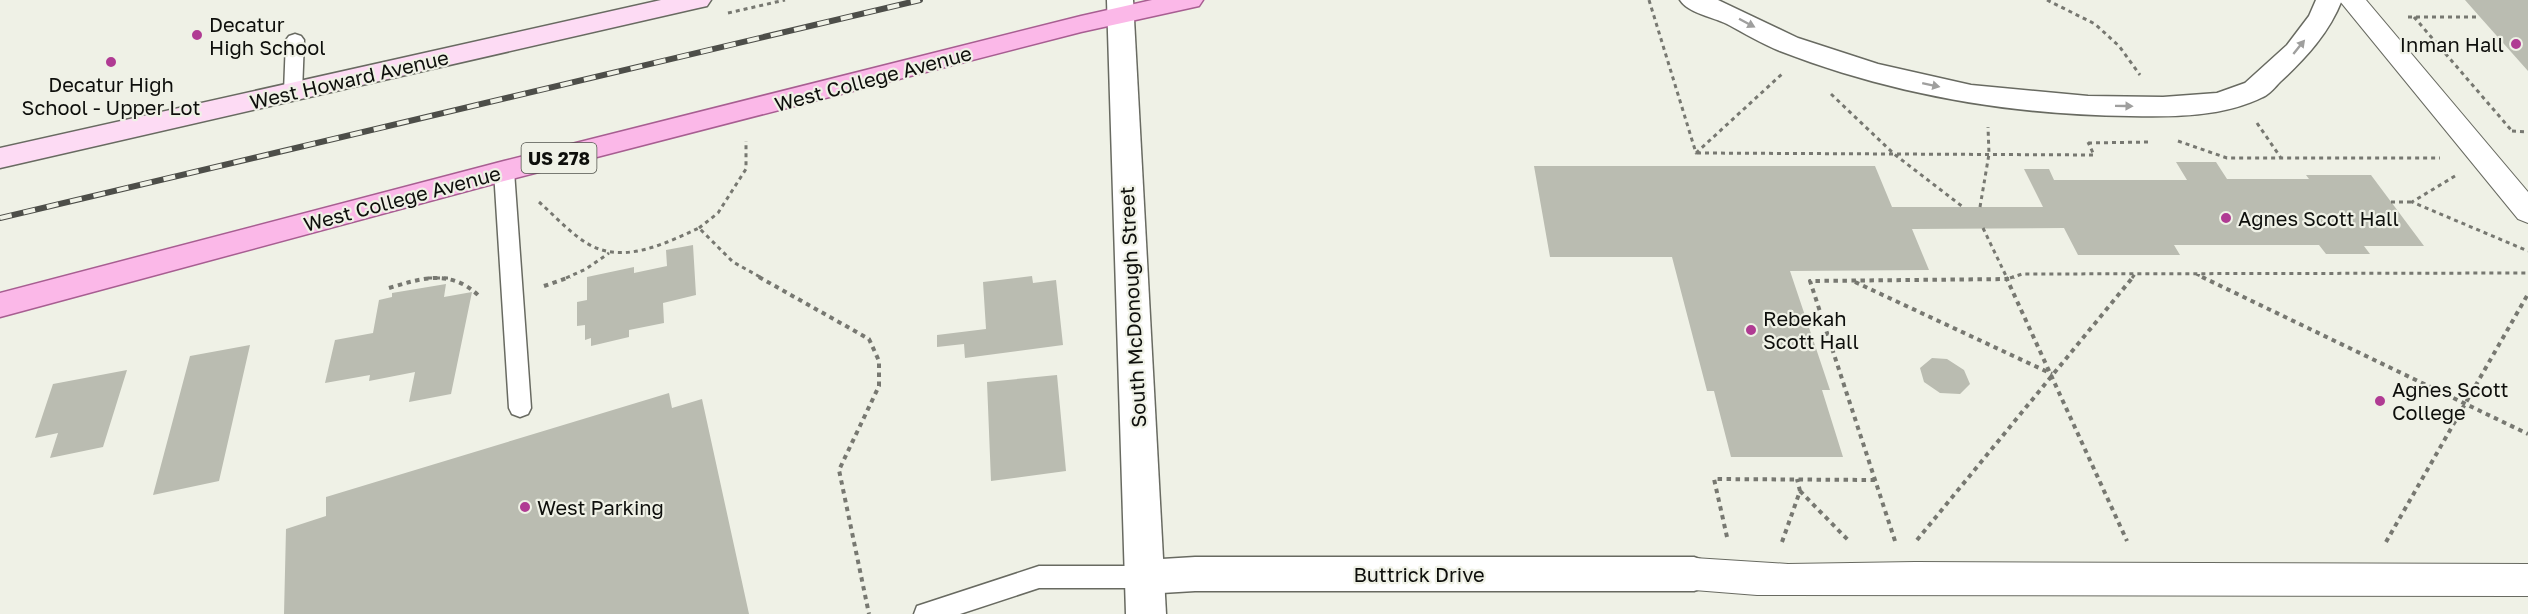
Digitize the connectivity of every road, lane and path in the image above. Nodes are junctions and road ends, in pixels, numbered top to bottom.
1 (698, 0) edge
2 (1190, 0) edge
3 (1649, 0) edge
4 (1693, 0) edge
5 (2047, 0) edge
6 (2329, 0) edge
7 (1119, 7) edge
8 (2359, 8) edge
9 (2414, 17) junction
10 (2480, 17) dead end
11 (295, 40) dead end
12 (1788, 69) dead end
13 (293, 92) junction
14 (1829, 92) dead end
15 (2163, 107) junction
16 (747, 111) junction
17 (2252, 116) dead end
18 (1988, 118) dead end
19 (2512, 131) dead end
20 (2159, 141) dead end
21 (2171, 141) dead end
22 (2183, 141) junction
23 (2088, 143) dead end
24 (1696, 153) junction
25 (1894, 154) junction
26 (1989, 154) junction
27 (2094, 154) dead end
28 (0, 158) edge
29 (2281, 158) junction
30 (2483, 158) junction
31 (504, 171) junction
32 (2391, 202) dead end
33 (2412, 202) junction
34 (1963, 207) dead end
35 (1980, 207) dead end
36 (2528, 212) edge
37 (699, 228) junction
38 (1983, 228) dead end
39 (2528, 251) edge
40 (2136, 273) junction
41 (2196, 273) junction
42 (2528, 273) edge
43 (2008, 279) junction
44 (1853, 281) junction
45 (2528, 294) edge
46 (0, 305) edge
47 (2053, 375) junction
48 (2467, 404) junction
49 (520, 408) dead end
50 (2528, 434) edge
51 (1797, 479) junction
52 (1875, 480) junction
53 (1800, 491) junction
54 (1897, 571) junction
55 (1694, 574) joint
56 (1144, 577) junction
57 (1753, 579) junction
58 (2365, 579) junction
59 (2145, 580) junction
60 (2528, 580) edge
61 (869, 614) edge
62 (926, 614) edge
63 (1146, 614) edge

1 - 13 main road, West Howard Avenue
2 - 7 main road, US 278
3 - 24 path
4 -> 15 street
5 - 15 path
15 -> 6 street
7 - 16 main road, West College Avenue / US 278
7 - 56 street, South McDonough Street
8 - 9 path
8 - 30 street
9 - 10 path
9 - 19 path
11 - 13 lane
12 - 24 path
13 - 28 main road, West Howard Avenue
14 - 25 path
15 - 22 path
16 - 31 main road, West College Avenue / US 278
16 - 37 path
17 - 29 path
18 - 26 path
20 - 23 path
21 - 22 path
22 - 29 path
24 - 25 path
25 - 26 path
25 - 34 path
26 - 27 path
26 - 35 path
29 - 30 path
30 - 33 path
30 - 36 street
31 - 37 path
31 - 46 main road, West College Avenue / US 278
31 - 49 lane
32 - 33 path
33 - 39 path
37 - 61 path
38 - 43 path
40 - 41 path
40 - 43 path
40 - 47 path
41 - 42 path
41 - 48 path
43 - 44 path
43 - 47 path
44 - 47 path
44 - 52 path
45 - 48 path
47 - 54 path
47 - 59 path
48 - 50 path
48 - 58 path
51 - 52 path
51 - 53 path
51 - 57 path
52 - 54 path
53 - 54 path
53 - 57 path
54 - 57 street
54 - 59 street
55 - 56 street, Buttrick Drive
55 - 57 street
56 - 62 lane
56 - 63 street, South McDonough Street
58 - 59 street
58 - 60 street

